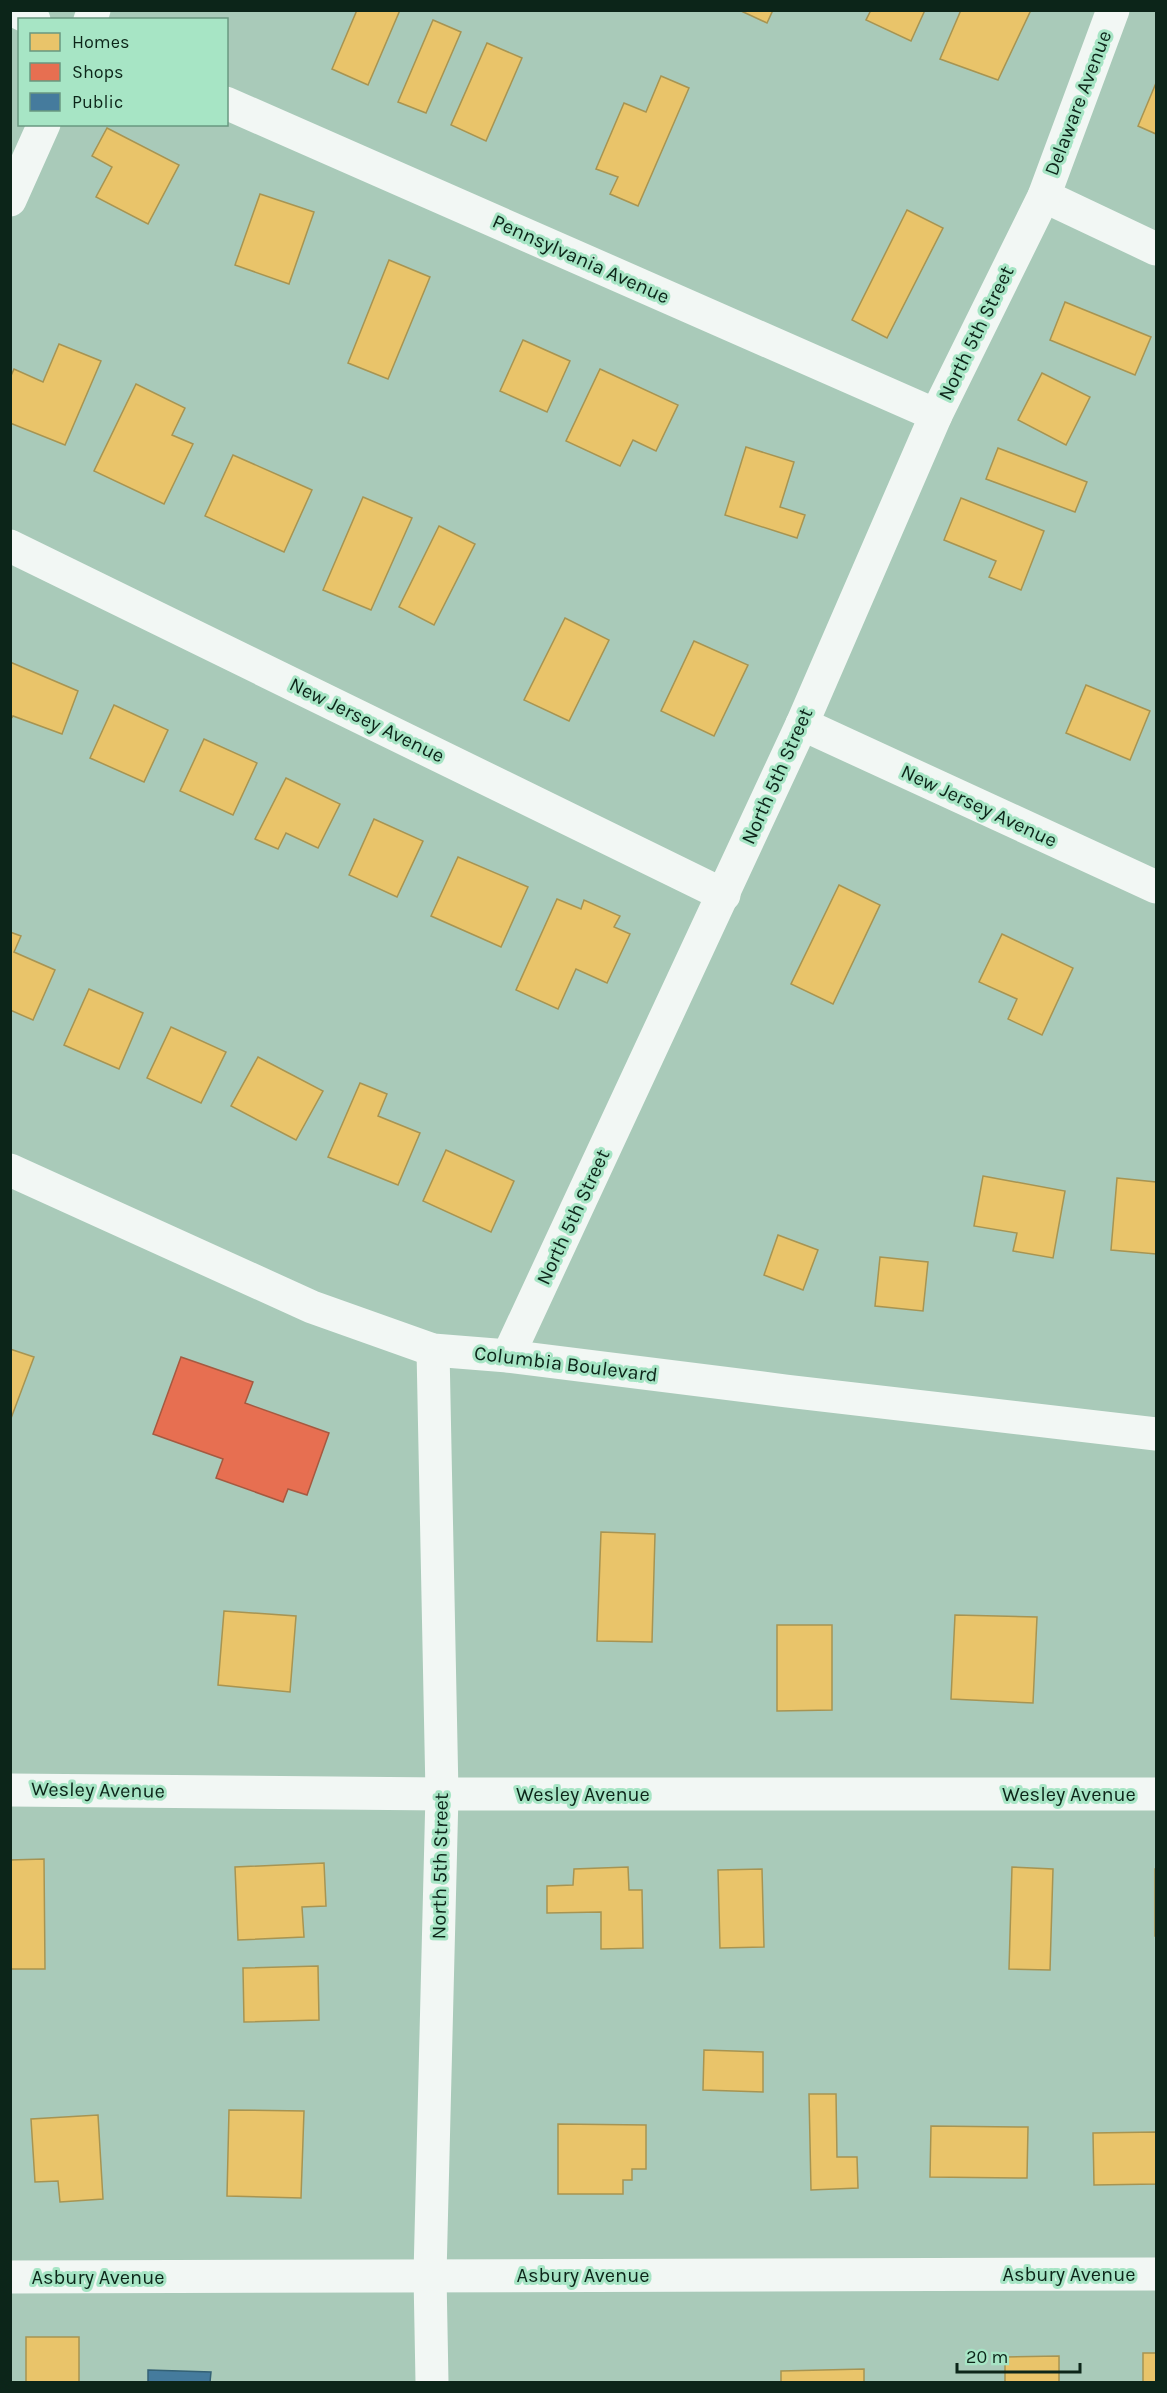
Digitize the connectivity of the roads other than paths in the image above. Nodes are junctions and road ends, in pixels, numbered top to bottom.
1 (13, 10) edge
2 (1113, 10) edge
3 (30, 18) edge
4 (228, 105) edge
5 (43, 126) edge
6 (1044, 195) junction
7 (10, 200) edge
8 (1156, 249) edge
9 (936, 415) junction
10 (10, 546) edge
11 (802, 723) junction
12 (1156, 888) edge
13 (724, 894) junction
14 (10, 1170) edge
15 (433, 1350) junction
16 (508, 1356) junction
17 (1156, 1434) edge
18 (14, 1788) edge
19 (442, 1794) junction
20 (1156, 1794) edge
21 (1156, 2274) edge
22 (430, 2275) junction
23 (10, 2277) edge
24 (432, 2382) edge

1 - 3 street
2 - 6 street, Delaware Avenue
4 - 9 street, Pennsylvania Avenue
5 - 7 street
6 - 8 street
6 - 9 street, North 5th Street
9 - 11 street, North 5th Street
10 - 13 street, New Jersey Avenue
11 - 12 street, New Jersey Avenue
11 - 13 street, North 5th Street
13 - 16 street, North 5th Street
14 - 15 street, Columbia Boulevard
15 - 16 street, Columbia Boulevard
15 - 19 street, North 5th Street
16 - 17 street, Columbia Boulevard
18 - 19 street, Wesley Avenue
19 - 20 street, Wesley Avenue
19 - 22 street, North 5th Street
21 - 22 street, Asbury Avenue
22 - 23 street, Asbury Avenue
22 - 24 street, North 5th Street

